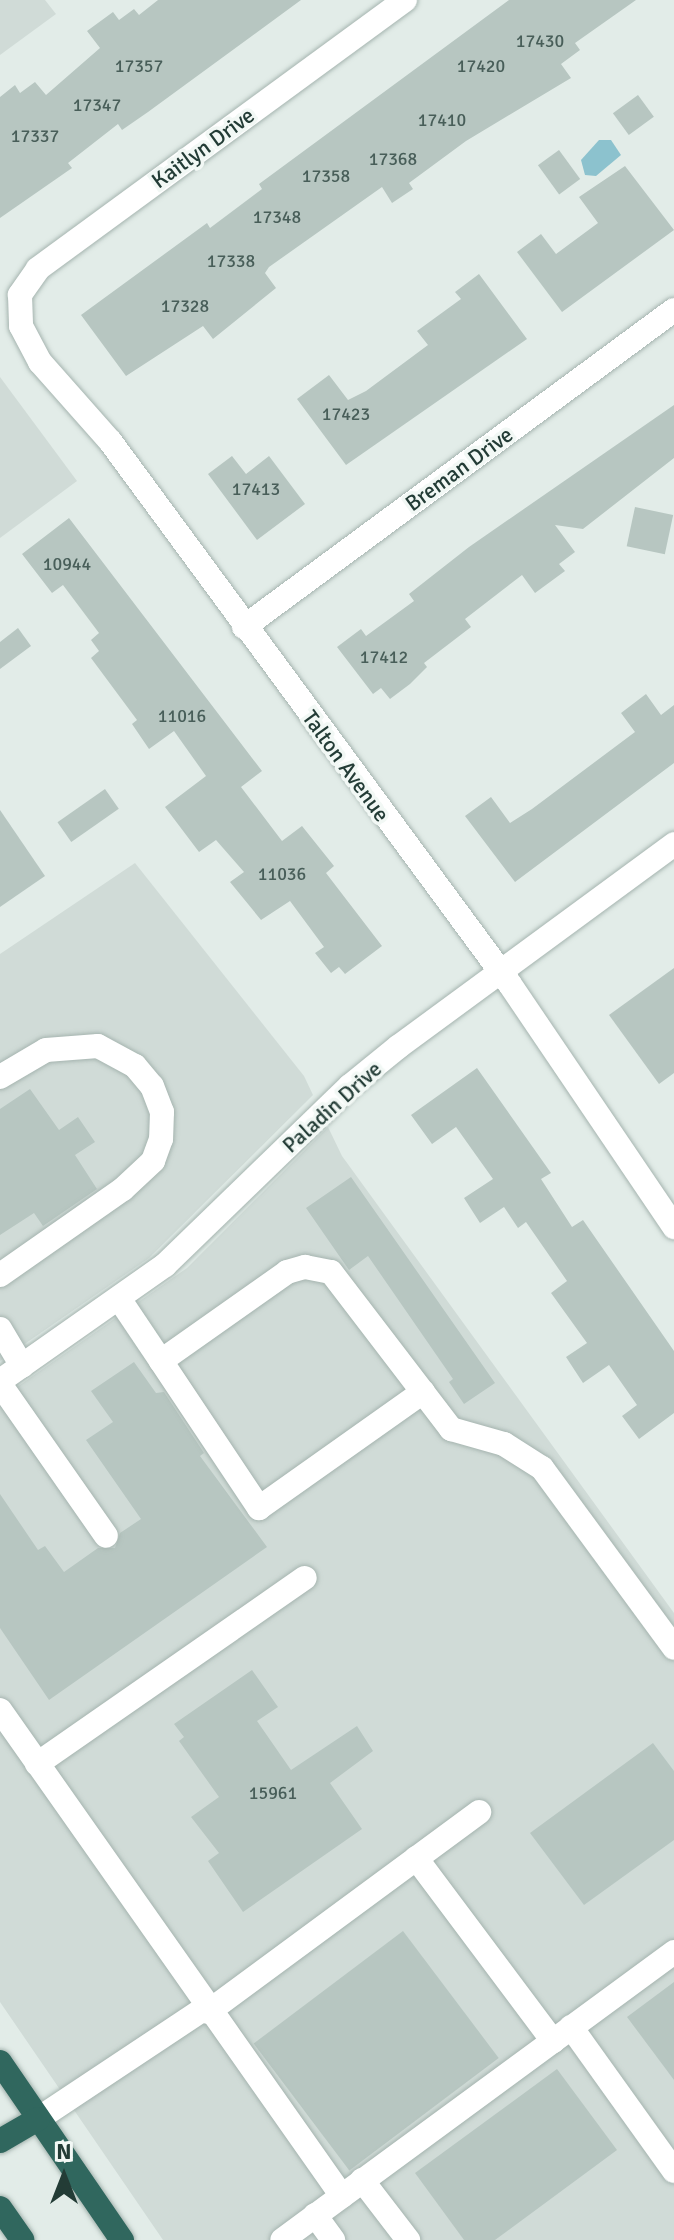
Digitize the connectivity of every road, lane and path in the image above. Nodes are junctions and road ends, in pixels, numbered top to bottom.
1 (405, 0) edge
2 (18, 309) joint
3 (674, 310) edge
4 (244, 627) junction
5 (674, 844) edge
6 (499, 972) junction
7 (0, 1077) edge
8 (674, 1227) edge
9 (0, 1275) edge
10 (120, 1300) junction
11 (0, 1329) edge
12 (161, 1361) junction
13 (22, 1366) junction
14 (0, 1382) edge
15 (423, 1392) junction
16 (106, 1536) dead end
17 (305, 1578) dead end
18 (674, 1648) edge
19 (0, 1710) edge
20 (37, 1764) junction
21 (479, 1812) dead end
22 (416, 1858) junction
23 (674, 1952) edge
24 (207, 2010) junction
25 (562, 2034) junction
26 (0, 2062) edge
27 (38, 2119) junction
28 (0, 2141) edge
29 (674, 2171) edge
30 (362, 2180) junction
31 (342, 2196) junction
32 (0, 2208) edge
33 (315, 2215) junction
34 (22, 2240) edge
35 (122, 2240) edge
36 (282, 2240) edge
37 (333, 2240) edge
38 (408, 2240) edge

1 - 2 street, Kaitlyn Drive
2 - 4 street, Talton Avenue
3 - 4 street, Breman Drive
4 - 6 street, Talton Avenue
5 - 6 street, Paladin Drive
6 - 8 street, Talton Avenue
6 - 10 street, Paladin Drive
7 - 9 street
10 - 12 street
10 - 13 street, Paladin Drive
11 - 13 street
12 - 15 street
12 - 15 street
13 - 14 street, Paladin Drive
14 - 16 street
15 - 18 street
17 - 20 street
19 - 20 street
20 - 24 street
21 - 22 street
22 - 24 street
22 - 25 street
23 - 25 street
24 - 27 street
24 - 31 street
25 - 29 street
25 - 30 street
26 - 27 highway
27 - 28 highway
27 - 35 highway
30 - 31 street
30 - 38 street
31 - 33 street
32 - 34 highway
33 - 36 street
33 - 37 street

